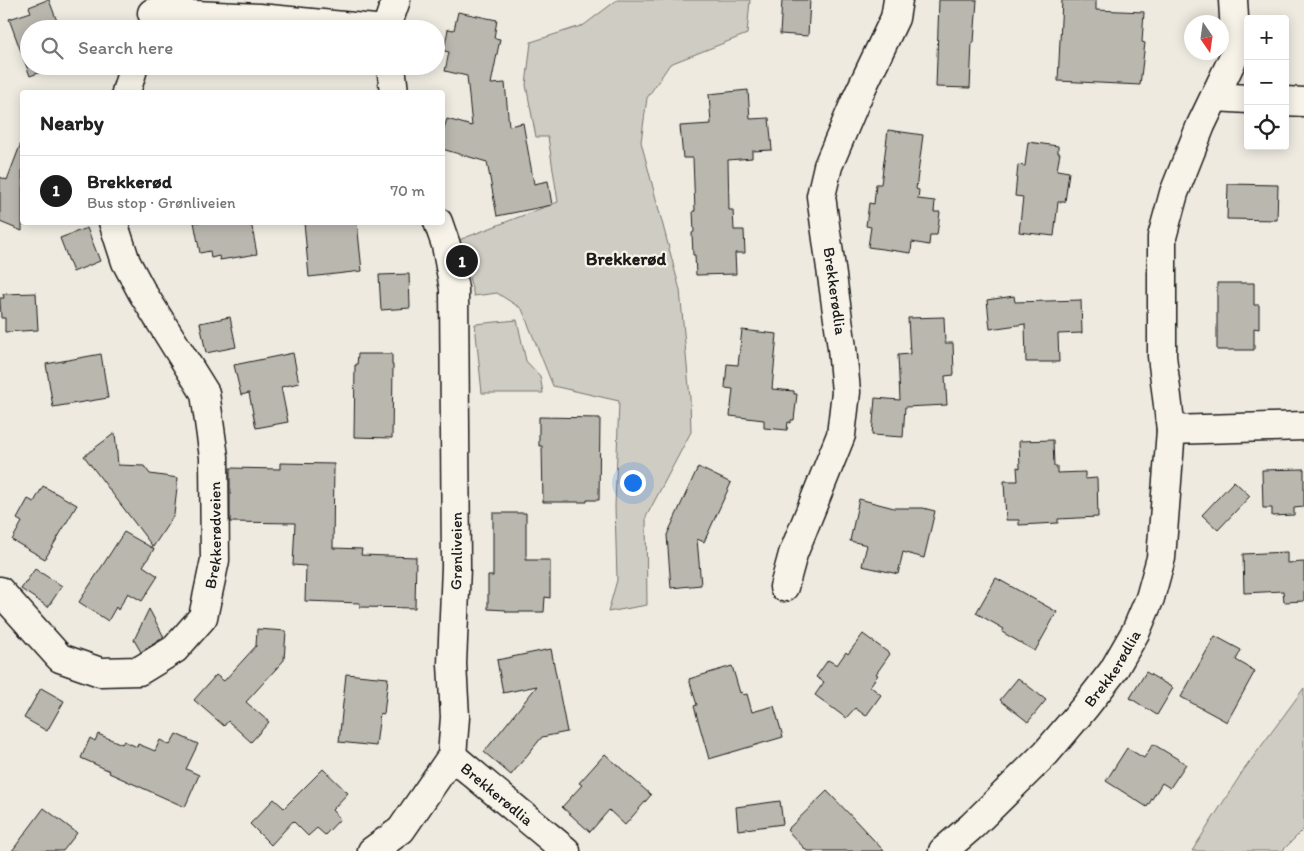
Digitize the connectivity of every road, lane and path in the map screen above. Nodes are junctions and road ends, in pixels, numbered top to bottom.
1 (396, 0) edge
2 (898, 0) edge
3 (1233, 0) edge
4 (151, 14) edge
5 (280, 20) edge
6 (389, 20) edge
7 (131, 75) edge
8 (392, 75) edge
9 (127, 90) edge
10 (394, 90) edge
11 (1215, 97) junction
12 (1244, 99) edge
13 (1289, 101) edge
14 (1304, 102) edge
15 (113, 225) edge
16 (439, 225) edge
17 (1304, 426) edge
18 (1171, 430) junction
19 (784, 586) dead end
20 (0, 591) edge
21 (452, 756) junction
22 (372, 851) edge
23 (566, 851) edge
24 (943, 851) edge

1 - 6 street
2 - 19 street, Brekkerødlia
3 - 11 street, Brekkerødlia
4 - 5 street
7 - 9 street
8 - 10 street
11 - 12 street
11 - 18 street, Brekkerødlia
13 - 14 street
15 - 20 street, Brekkerødveien
16 - 21 street, Grønliveien
17 - 18 street
18 - 24 street, Brekkerødlia
21 - 22 street
21 - 23 street, Brekkerødlia

